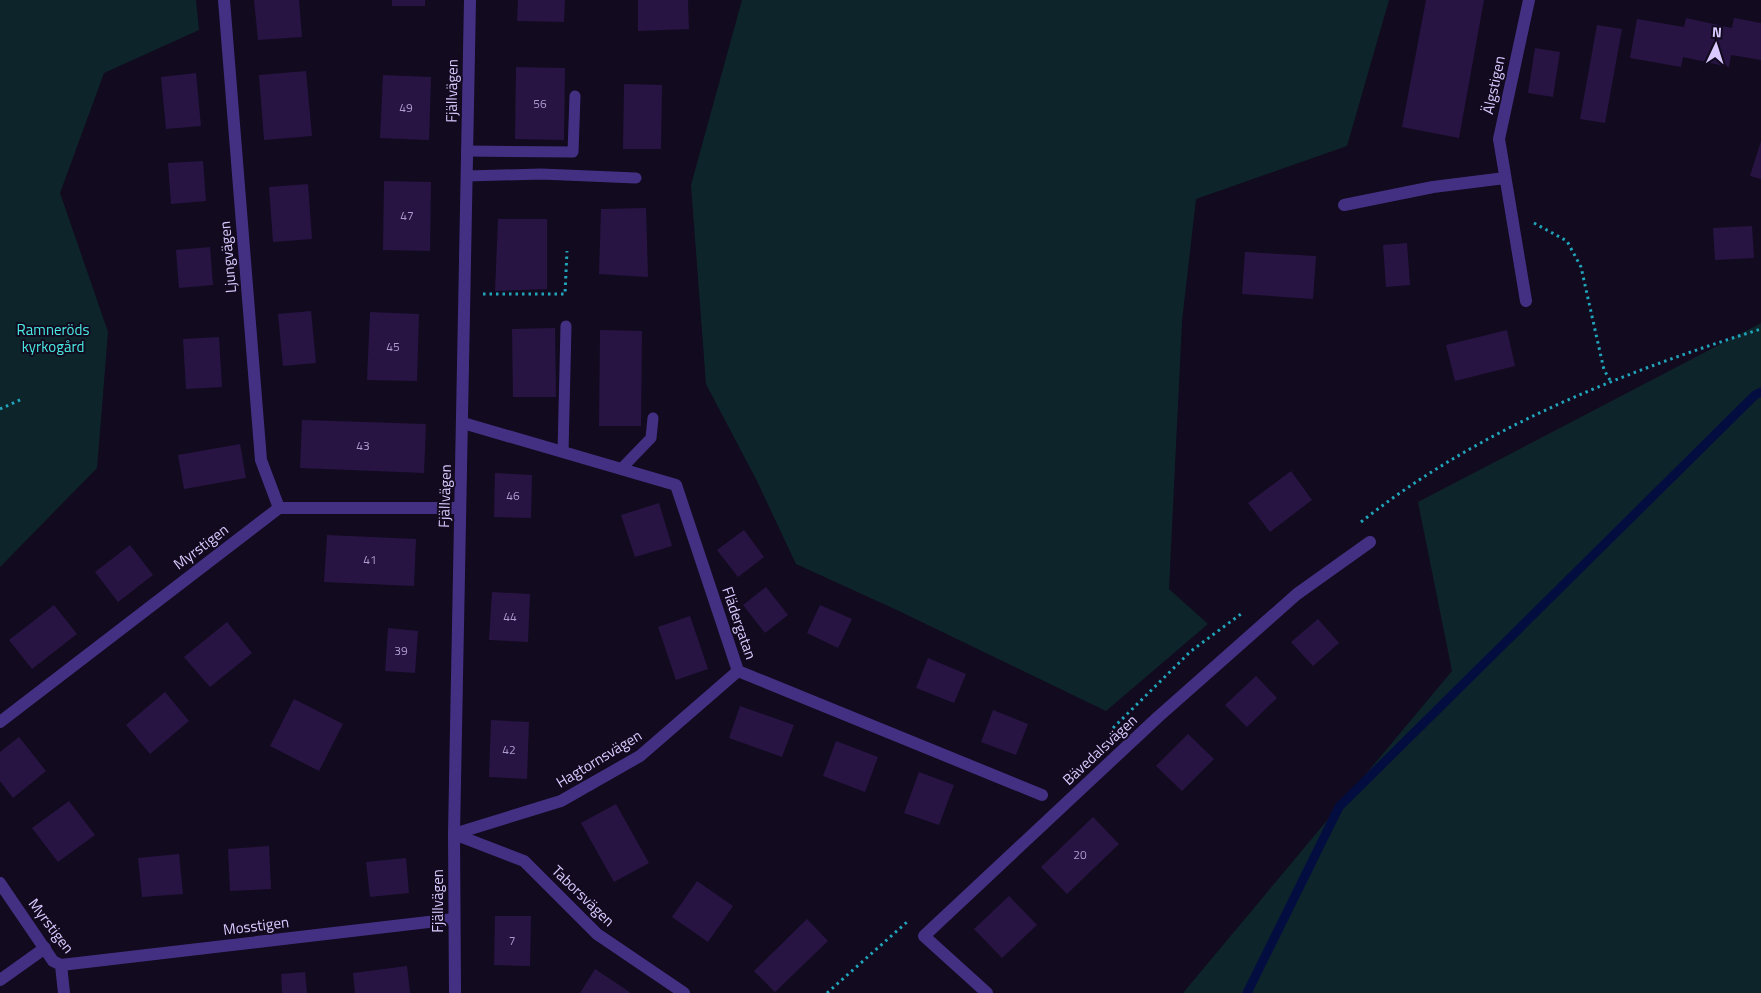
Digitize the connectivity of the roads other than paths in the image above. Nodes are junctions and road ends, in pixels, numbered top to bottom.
1 (224, 0) edge
2 (470, 0) edge
3 (1529, 0) edge
4 (575, 96) dead end
5 (467, 151) junction
6 (467, 176) junction
7 (636, 178) dead end
8 (1505, 178) junction
9 (1344, 205) dead end
10 (1526, 301) dead end
11 (566, 326) dead end
12 (653, 418) dead end
13 (463, 423) junction
14 (563, 452) junction
15 (621, 469) junction
16 (278, 508) junction
17 (460, 508) junction
18 (1370, 542) dead end
19 (738, 671) junction
20 (0, 722) edge
21 (1042, 795) dead end
22 (454, 834) junction
23 (0, 883) edge
24 (454, 919) junction
25 (45, 948) junction
26 (61, 964) junction
27 (0, 980) edge
28 (64, 993) edge
29 (455, 993) edge
30 (684, 993) edge
31 (987, 993) edge

1 - 16 street, Ljungvägen
2 - 5 street, Fjällvägen
3 - 8 street, Älgstigen
4 - 5 lane
5 - 6 street, Fjällvägen
6 - 7 lane
6 - 13 street, Fjällvägen
8 - 9 street
8 - 10 street, Älgstigen
11 - 14 lane
12 - 15 lane
13 - 14 street, Flädergatan
13 - 17 street, Fjällvägen
14 - 15 street, Flädergatan
15 - 19 street, Flädergatan
16 - 17 street
16 - 20 street, Myrstigen
17 - 22 street, Fjällvägen
18 - 31 street, Bävedalsvägen
19 - 21 street, Flädergatan
19 - 22 street, Hagtornsvägen
22 - 24 street, Fjällvägen
22 - 30 street, Taborsvägen
23 - 25 street, Myrstigen
24 - 26 street, Mosstigen
24 - 29 street, Fjällvägen
25 - 26 street, Myrstigen
25 - 27 street
26 - 28 street, Myrstigen

